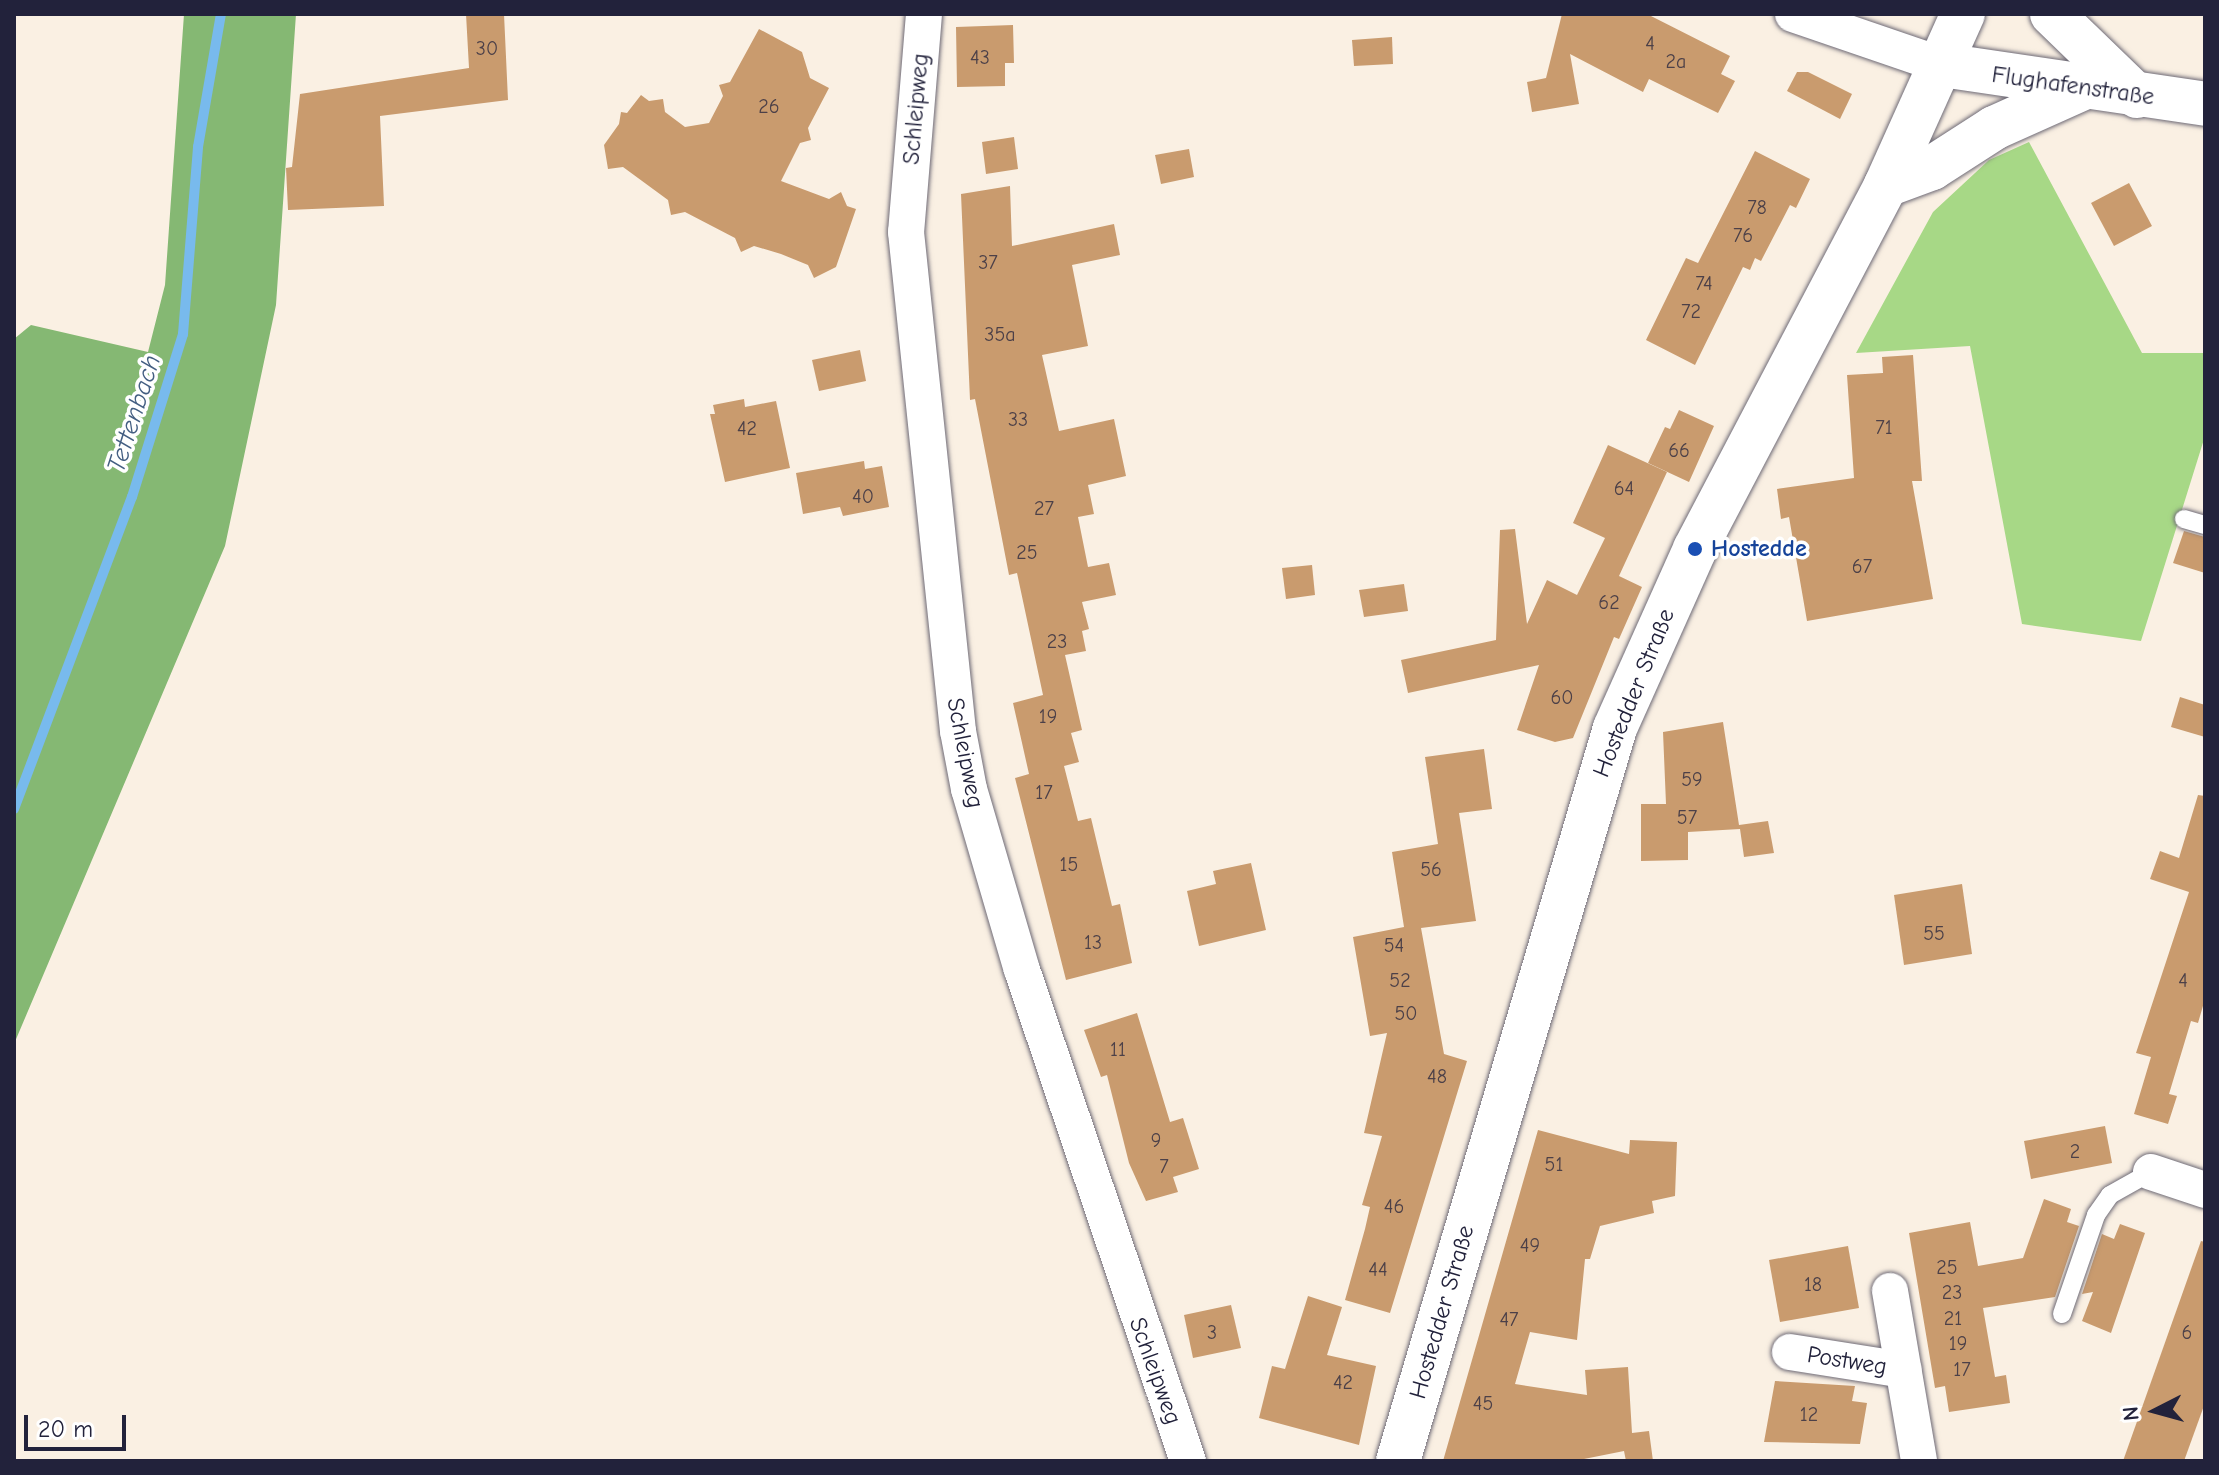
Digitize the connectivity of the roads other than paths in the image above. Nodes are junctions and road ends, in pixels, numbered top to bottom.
1 (924, 14) edge
2 (1793, 14) edge
3 (1963, 14) edge
4 (2052, 14) edge
5 (1942, 65) junction
6 (2083, 88) junction
7 (2137, 96) junction
8 (2205, 104) edge
9 (1886, 185) junction
10 (2184, 519) dead end
11 (2205, 525) edge
12 (2151, 1172) joint
13 (2202, 1180) edge
14 (1890, 1291) dead end
15 (2062, 1314) dead end
16 (1790, 1352) dead end
17 (1904, 1370) junction
18 (1188, 1461) edge
19 (1398, 1461) edge
20 (1919, 1461) edge

1 - 18 street, Schleipweg
2 - 5 street
3 - 5 main road, Hostedder Straße
4 - 7 main road
5 - 6 main road, Flughafenstraße
5 - 9 main road, Hostedder Straße
6 - 7 main road, Flughafenstraße
6 - 9 main road
7 - 8 main road, Flughafenstraße
9 - 19 main road, Hostedder Straße
10 - 11 lane
12 - 13 street
12 - 15 lane
14 - 17 street, Postweg
16 - 17 street, Postweg
17 - 20 street, Postweg

